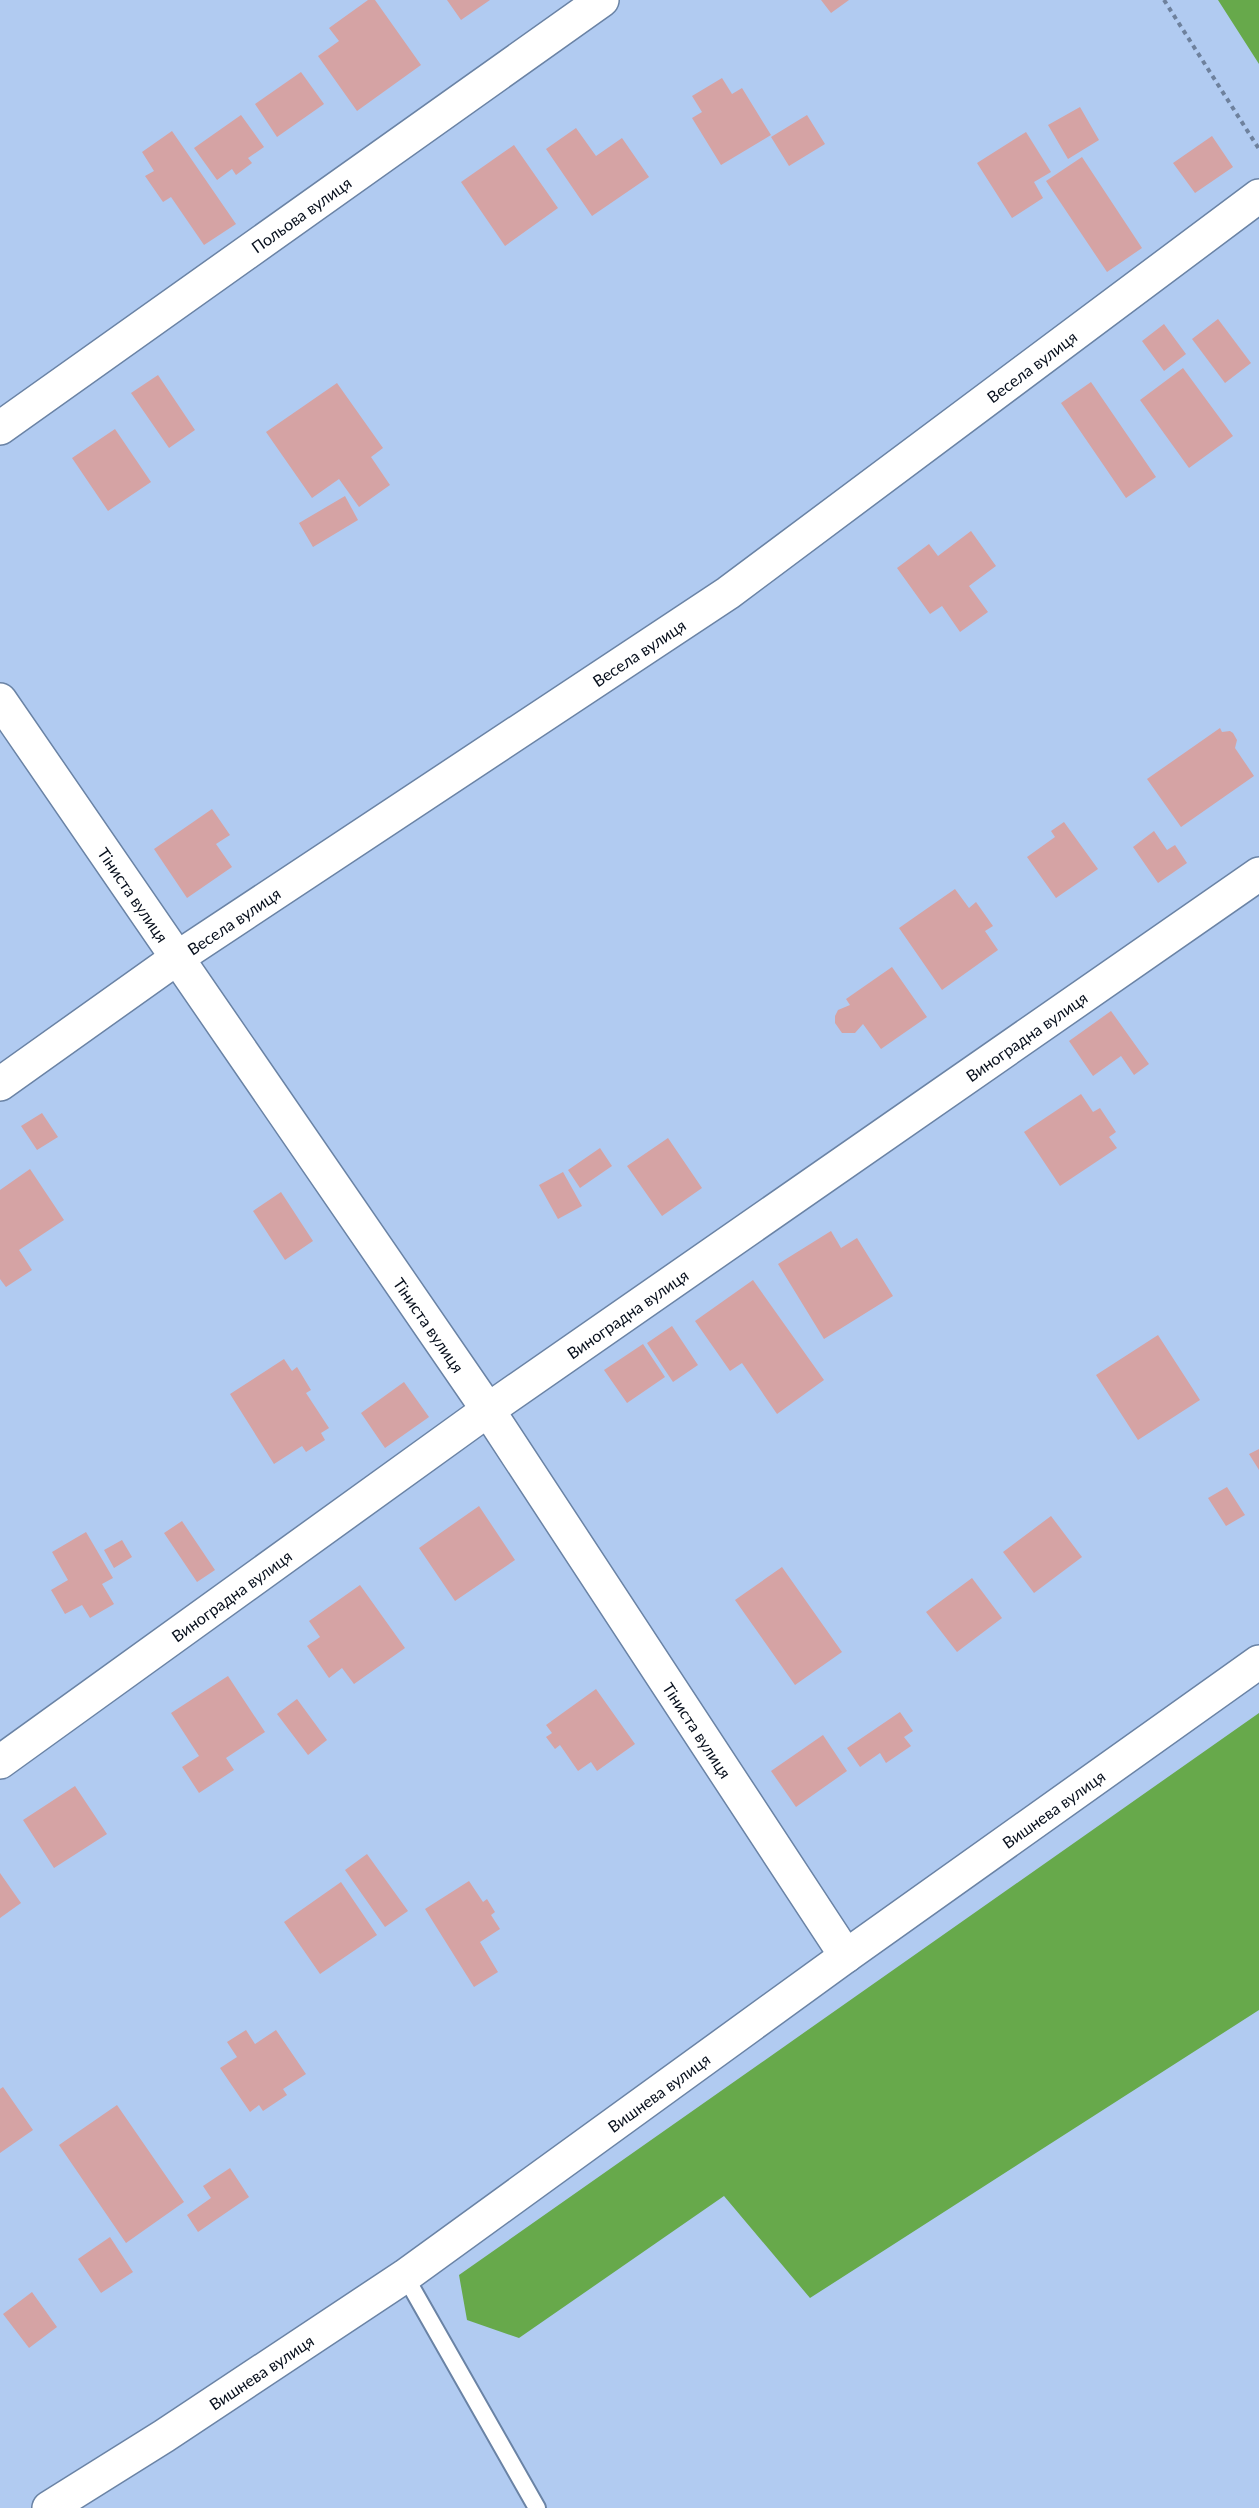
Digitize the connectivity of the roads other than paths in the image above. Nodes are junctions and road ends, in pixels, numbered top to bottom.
1 (602, 0) edge
2 (1259, 196) edge
3 (0, 428) edge
4 (0, 700) edge
5 (1259, 874) edge
6 (177, 958) junction
7 (0, 1084) edge
8 (488, 1410) junction
9 (1259, 1662) edge
10 (0, 1762) edge
11 (846, 1956) junction
12 (405, 2276) junction
13 (50, 2508) edge
14 (537, 2508) edge

1 - 3 street, Польова вулиця
2 - 6 street, Весела вулиця
4 - 6 street, Тіниста вулиця
5 - 8 street, Виноградна вулиця
6 - 7 street, Весела вулиця
6 - 8 street, Тіниста вулиця
8 - 10 street, Виноградна вулиця
8 - 11 street, Тіниста вулиця
9 - 11 street, Вишнева вулиця
11 - 12 street, Вишнева вулиця
12 - 13 street, Вишнева вулиця
12 - 14 lane

